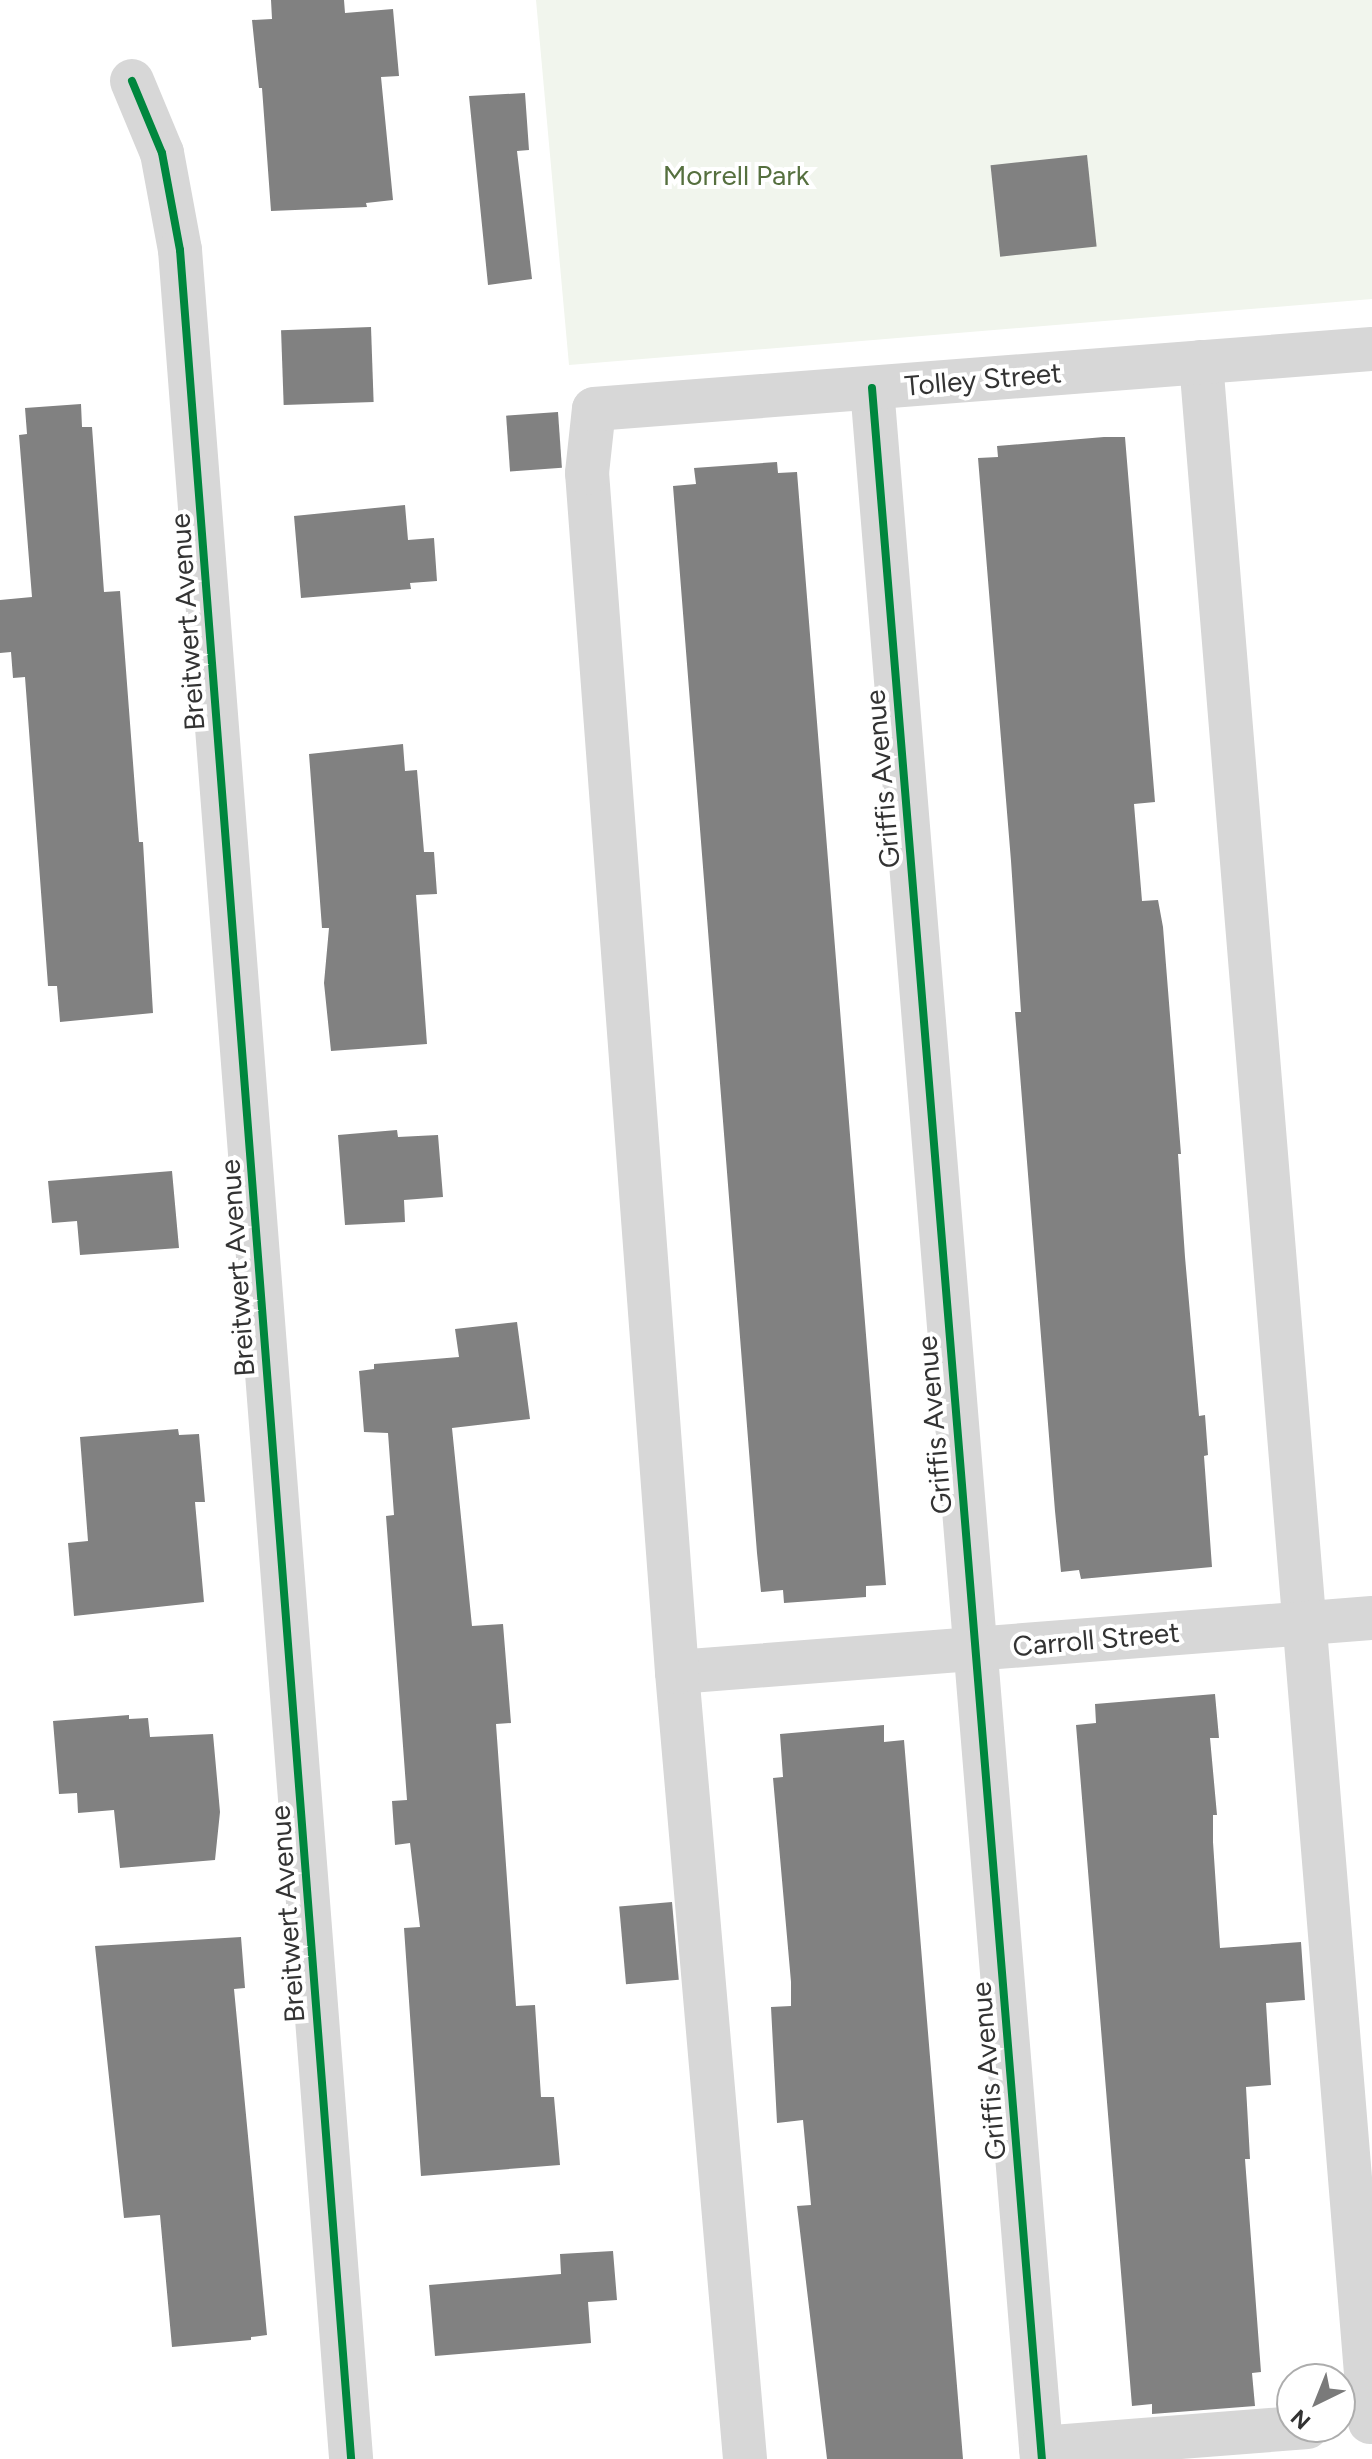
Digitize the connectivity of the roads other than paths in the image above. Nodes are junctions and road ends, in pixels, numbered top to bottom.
1 (132, 81) dead end
2 (1372, 349) edge
3 (1201, 362) junction
4 (872, 388) junction
5 (1372, 1618) edge
6 (1304, 1623) junction
7 (975, 1649) junction
8 (677, 1672) junction
9 (1361, 2423) edge
10 (1276, 2430) edge
11 (1041, 2453) edge
12 (351, 2459) edge
13 (745, 2459) edge

1 - 12 street, Breitwert Avenue
2 - 3 street, Tolley Street
3 - 4 street, Tolley Street
3 - 6 street
4 - 7 street, Griffis Avenue
4 - 8 street, Tolley Street
5 - 6 street, Carroll Street
6 - 7 street, Carroll Street
6 - 9 street
7 - 8 street, Carroll Street
7 - 11 street, Griffis Avenue
8 - 13 street
10 - 11 street

